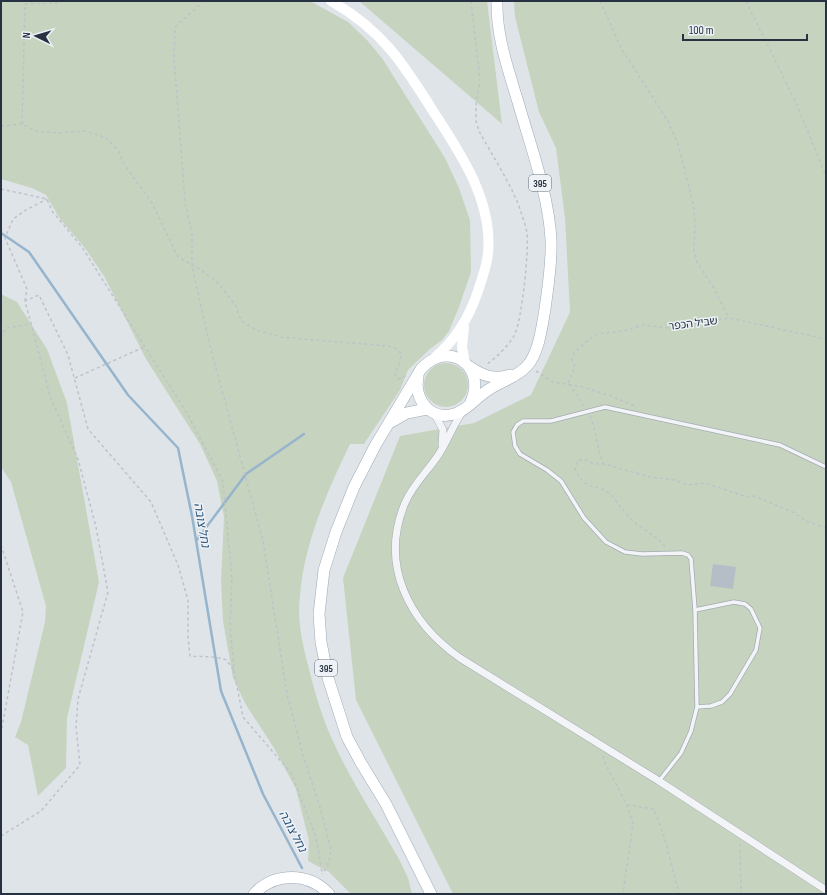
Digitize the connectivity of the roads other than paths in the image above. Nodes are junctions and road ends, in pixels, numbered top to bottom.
1 (331, 1) edge
2 (498, 1) edge
3 (465, 324) junction
4 (434, 358) junction
5 (467, 364) junction
6 (524, 369) junction
7 (420, 373) junction
8 (467, 406) junction
9 (430, 411) junction
10 (384, 432) junction
11 (437, 456) junction
12 (826, 467) edge
13 (695, 610) junction
14 (697, 707) junction
15 (659, 781) junction
16 (826, 890) edge
17 (254, 894) edge
18 (329, 894) edge
19 (430, 894) edge

1 - 3 main road
2 - 6 main road, 395
3 - 4 main road
3 - 5 main road
4 - 5 main road
4 - 7 main road, 395
5 - 6 main road
5 - 8 main road
6 - 8 main road, 395
7 - 9 main road
7 - 10 main road, 395
8 - 9 main road, 395
8 - 11 street
9 - 10 main road, 395
9 - 11 street
10 - 19 main road, 395
11 - 15 street
12 - 13 lane
13 - 14 lane
13 - 14 lane
14 - 15 lane
15 - 16 street
17 - 18 main road

